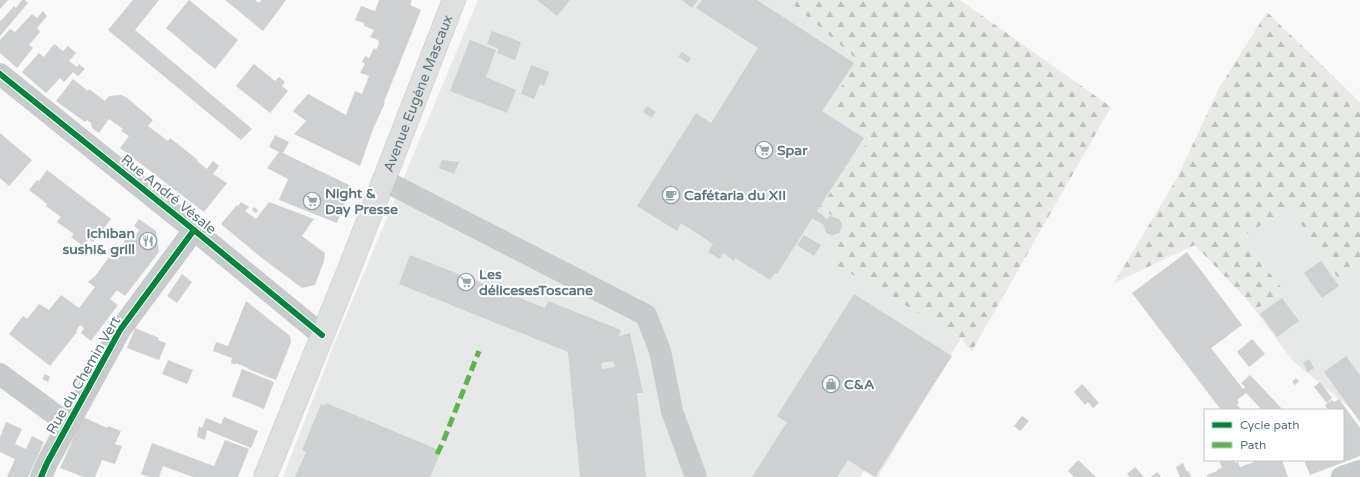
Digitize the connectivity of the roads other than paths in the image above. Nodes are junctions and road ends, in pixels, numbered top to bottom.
1 (454, 0) edge
2 (0, 74) edge
3 (383, 180) junction
4 (194, 230) junction
5 (322, 335) junction
6 (0, 374) edge
7 (68, 424) junction
8 (1360, 470) edge
9 (41, 477) edge
10 (265, 477) edge
11 (696, 477) edge
12 (1342, 477) edge

1 - 3 main road, Avenue Eugène Mascaux
2 - 4 street, Rue André Vésale
3 - 5 main road, Avenue Eugène Mascaux
3 - 11 street
4 - 5 street, Rue André Vésale
4 - 7 street, Rue du Chemin Vert
5 - 10 main road, Avenue Eugène Mascaux
6 - 7 street
7 - 9 street, Rue du Chemin Vert
8 - 12 street

